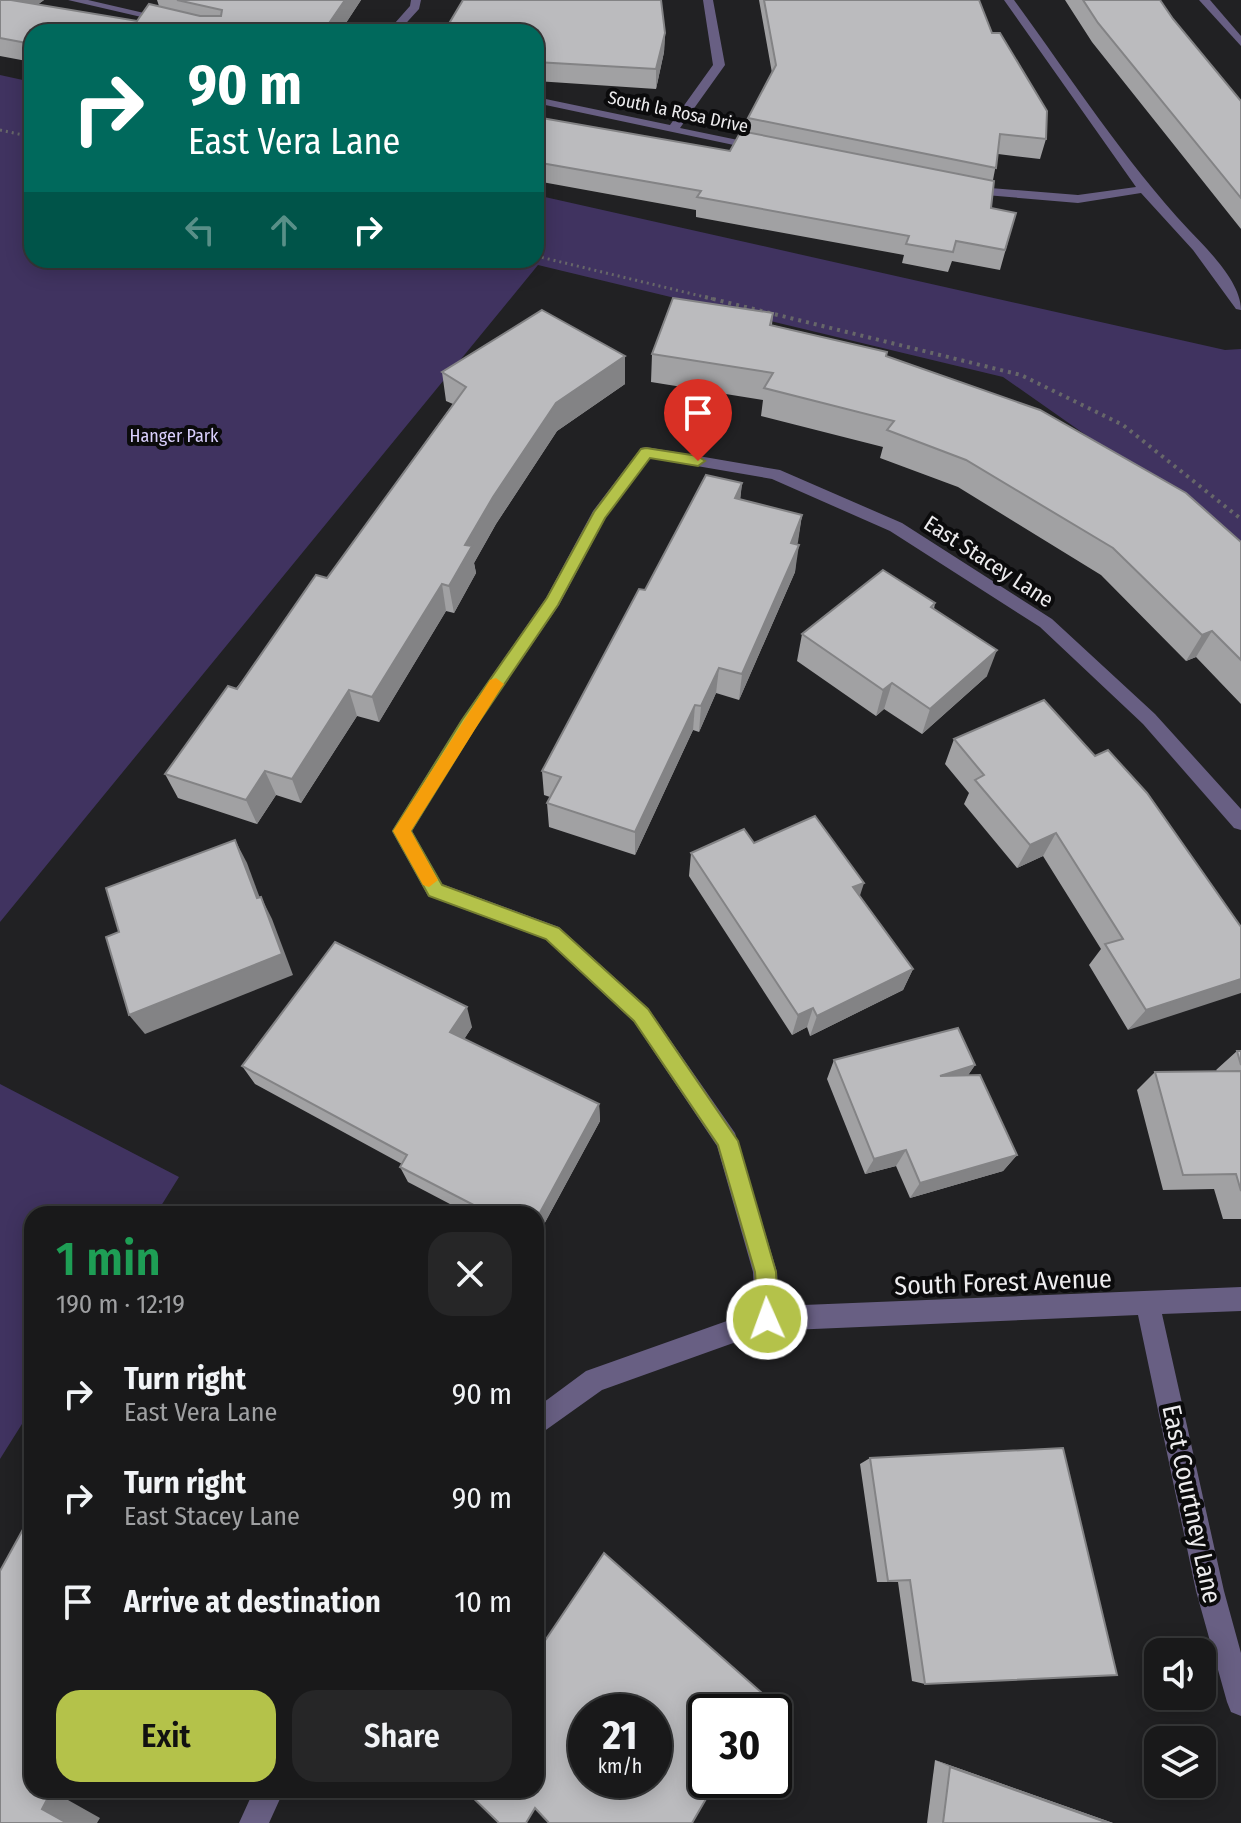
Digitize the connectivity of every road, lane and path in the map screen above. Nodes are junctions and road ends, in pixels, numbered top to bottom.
1 (73, 0) edge
2 (416, 0) edge
3 (708, 0) edge
4 (1009, 0) edge
5 (1204, 0) edge
6 (88, 1) edge
7 (187, 24) edge
8 (399, 24) edge
9 (1241, 43) edge
10 (544, 102) edge
11 (673, 129) junction
12 (0, 130) edge
13 (24, 135) edge
14 (771, 151) edge
15 (959, 189) edge
16 (1144, 189) junction
17 (544, 258) edge
18 (1241, 306) edge
19 (1241, 519) edge
20 (1241, 822) edge
21 (1241, 1299) edge
22 (1148, 1305) junction
23 (767, 1319) junction
24 (544, 1418) edge
25 (1241, 1702) edge
26 (265, 1798) edge
27 (254, 1823) edge

1 - 6 street
2 - 8 street
3 - 11 street
4 - 16 street
5 - 9 street
6 - 7 street
10 - 11 street, South la Rosa Drive
11 - 14 street, South la Rosa Drive
12 - 13 path
15 - 16 street
16 - 18 street
17 - 19 path
20 - 23 street, East Stacey Lane
21 - 22 street, South Forest Avenue
22 - 23 street, South Forest Avenue
22 - 25 street, East Courtney Lane
23 - 24 street, South Forest Avenue
26 - 27 street

